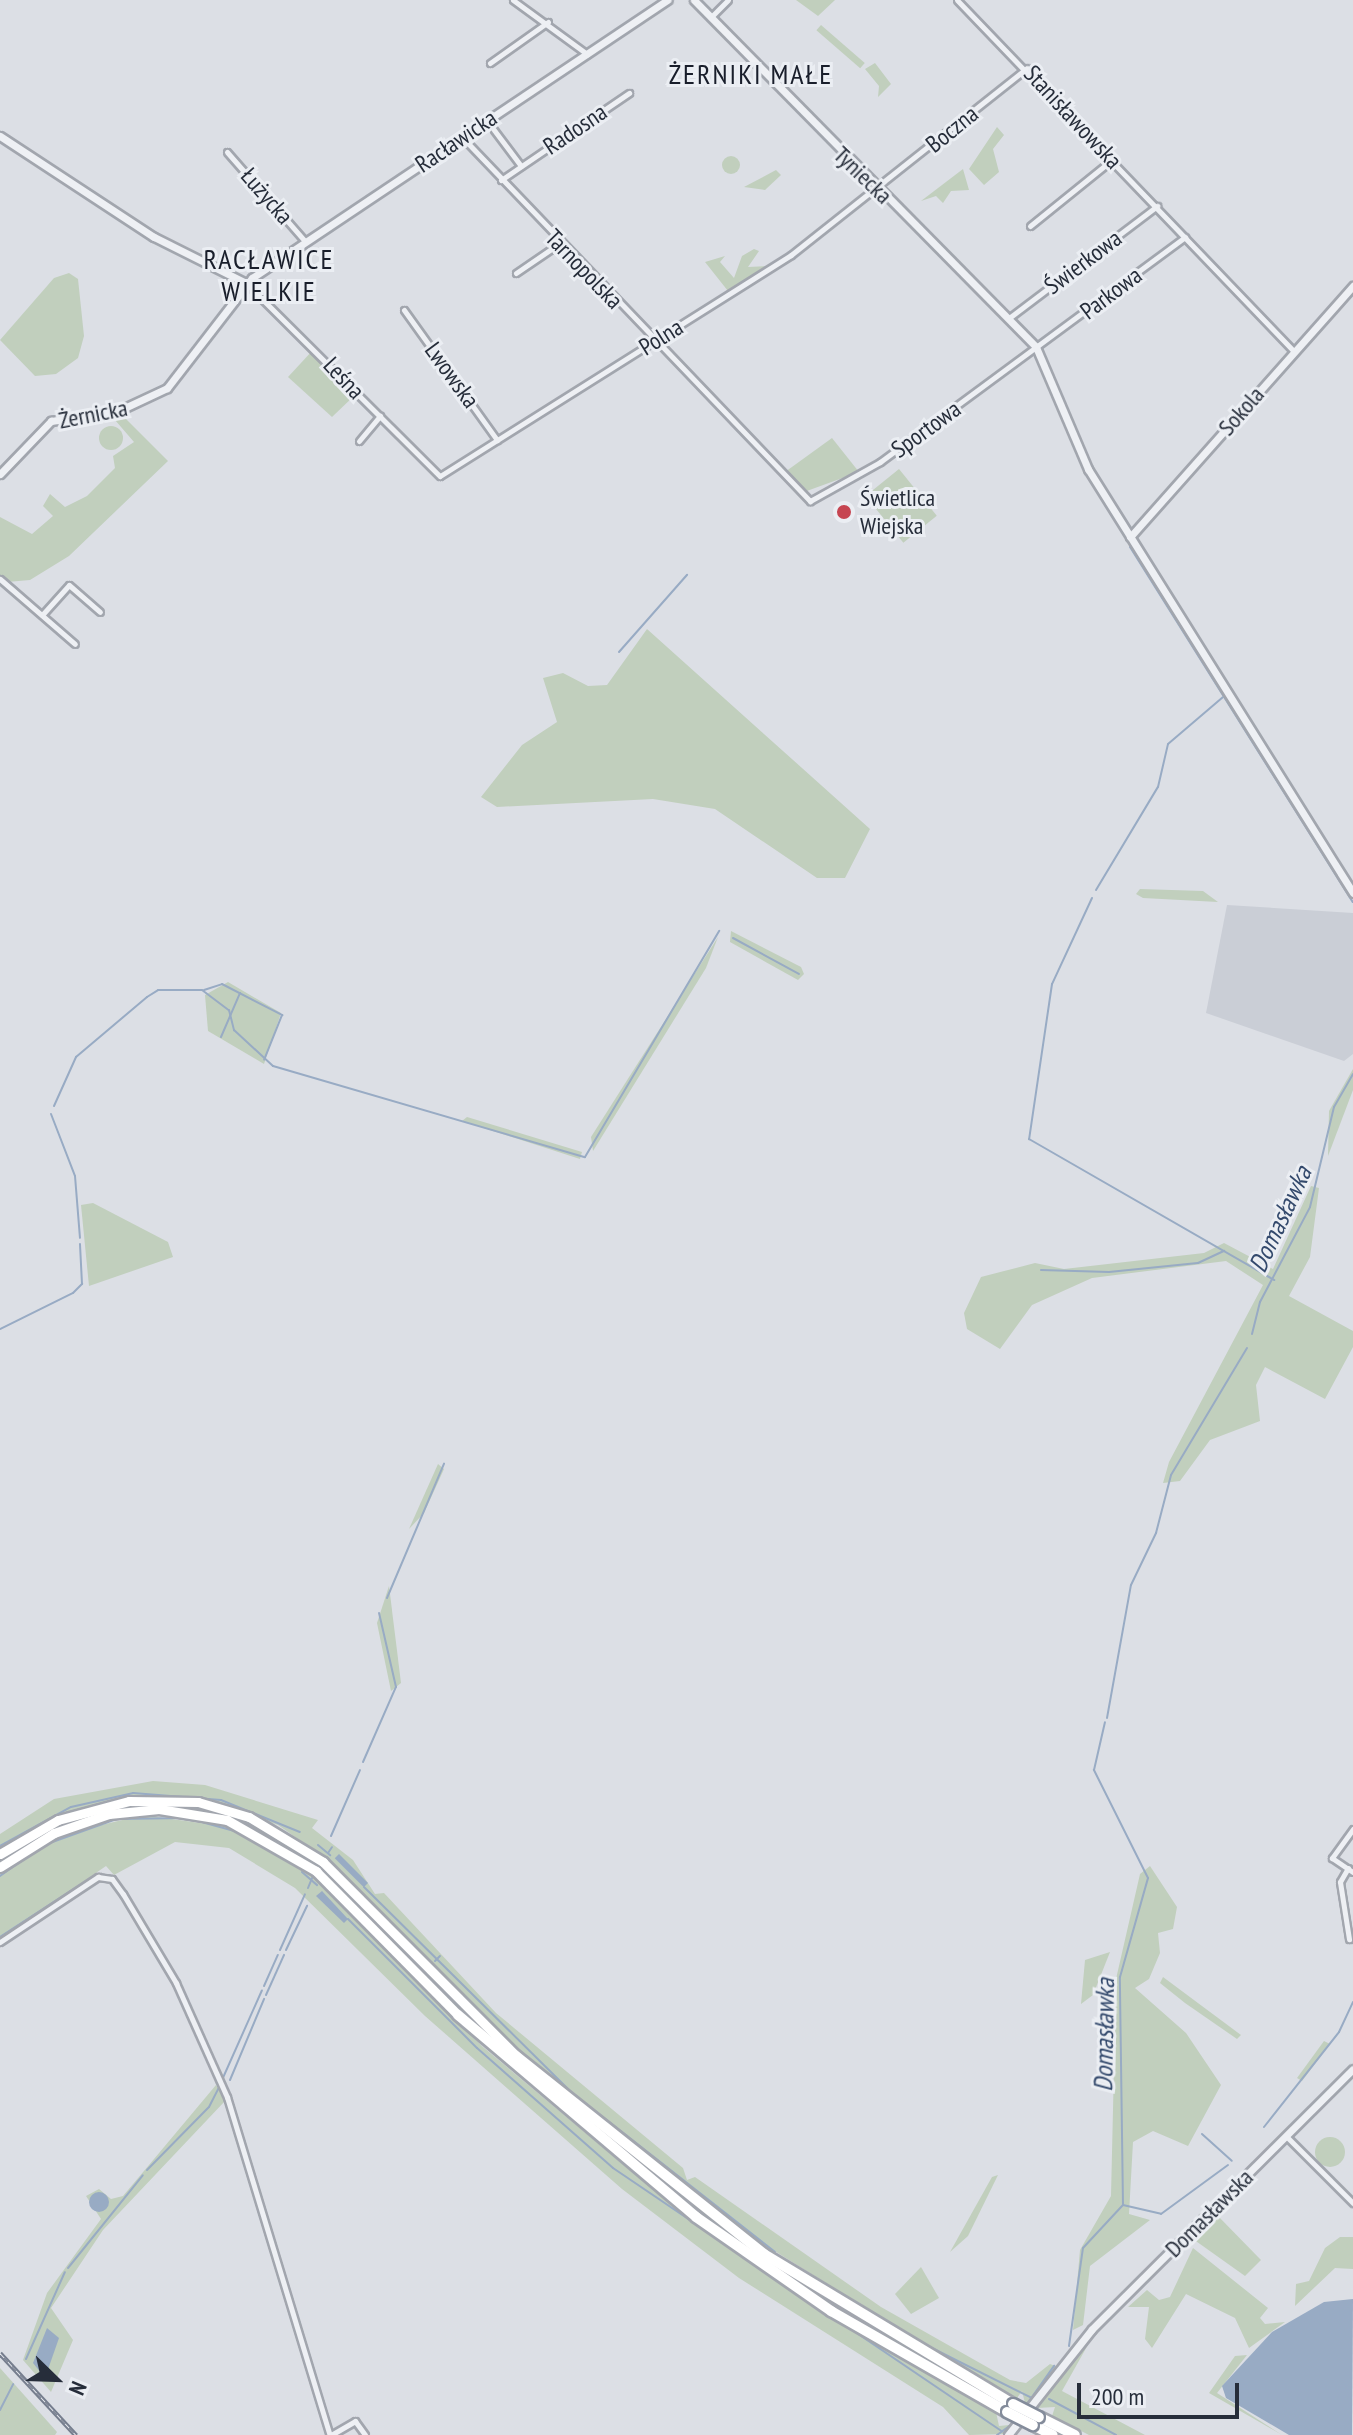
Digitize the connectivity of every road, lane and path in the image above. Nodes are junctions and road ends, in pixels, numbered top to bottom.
1 (513, 0) edge
2 (667, 0) edge
3 (694, 0) edge
4 (728, 0) edge
5 (957, 0) edge
6 (710, 18) junction
7 (548, 22) junction
8 (587, 54) junction
9 (490, 63) dead end
10 (1027, 68) junction
11 (629, 93) dead end
12 (494, 130) dead end
13 (0, 136) edge
14 (462, 137) junction
15 (227, 152) dead end
16 (1113, 159) junction
17 (521, 166) junction
18 (501, 180) junction
19 (877, 190) junction
20 (1157, 206) junction
21 (1030, 226) dead end
22 (1185, 237) junction
23 (305, 241) junction
24 (560, 243) junction
25 (516, 273) dead end
26 (246, 283) junction
27 (1353, 286) edge
28 (404, 310) dead end
29 (1009, 318) junction
30 (654, 342) junction
31 (1036, 347) junction
32 (1294, 351) junction
33 (380, 416) junction
34 (497, 440) junction
35 (359, 441) dead end
36 (0, 474) edge
37 (440, 476) joint
38 (810, 501) joint
39 (1130, 537) junction
40 (0, 579) edge
41 (100, 612) dead end
42 (42, 615) junction
43 (75, 644) dead end
44 (1353, 893) edge
45 (1353, 1829) edge
46 (0, 1854) edge
47 (0, 1867) edge
48 (1350, 1870) edge
49 (1349, 1939) dead end
50 (0, 1942) edge
51 (458, 2015) joint
52 (516, 2056) joint
53 (1353, 2069) edge
54 (1286, 2136) junction
55 (1353, 2203) edge
56 (1010, 2408) junction
57 (1036, 2421) junction
58 (331, 2435) edge
59 (365, 2435) edge
60 (1008, 2435) edge
61 (1053, 2435) edge
62 (1075, 2435) edge

1 - 7 street
2 - 8 street, Racławicka
3 - 6 street, Tyniecka
4 - 6 street
5 - 10 street, Stanisławowska
6 - 19 street, Tyniecka
7 - 8 street
7 - 9 street
8 - 14 street, Racławicka
10 - 16 street, Stanisławowska
10 - 19 street, Boczna
11 - 17 street, Radosna
12 - 17 street, Radosna
13 - 26 street
14 - 18 street, Tarnopolska
14 - 23 street, Racławicka
15 - 23 street, Łużycka
16 - 20 street, Stanisławowska
16 - 21 street
17 - 18 street, Radosna
18 - 24 street, Tarnopolska
19 - 29 street, Tyniecka
19 - 30 street, Polna
20 - 22 street, Stanisławowska
20 - 29 street, Świerkowa
22 - 31 street, Parkowa
22 - 32 street, Stanisławowska
23 - 26 street, Racławicka
24 - 25 street
24 - 30 street, Tarnopolska
26 - 33 street, Leśna
26 - 36 street, Żernicka
27 - 32 street, Sokola
28 - 34 street, Lwowska
29 - 31 street, Tyniecka
30 - 34 street, Polna
30 - 38 street, Tarnopolska
31 - 38 street, Sportowa
31 - 39 street, Tyniecka
32 - 39 street, Sokola
33 - 35 street
33 - 37 street, Leśna
34 - 37 street, Polna
39 - 44 street, Tyniecka
40 - 42 street
41 - 42 street
42 - 43 street
45 - 48 street
46 - 52 highway
47 - 51 highway
48 - 49 street
50 - 58 street
51 - 56 highway
52 - 56 highway
53 - 54 street, Domasławska
54 - 55 street
54 - 60 street, Domasławska
56 - 57 highway, bridge
57 - 61 highway
57 - 62 highway
58 - 59 street

